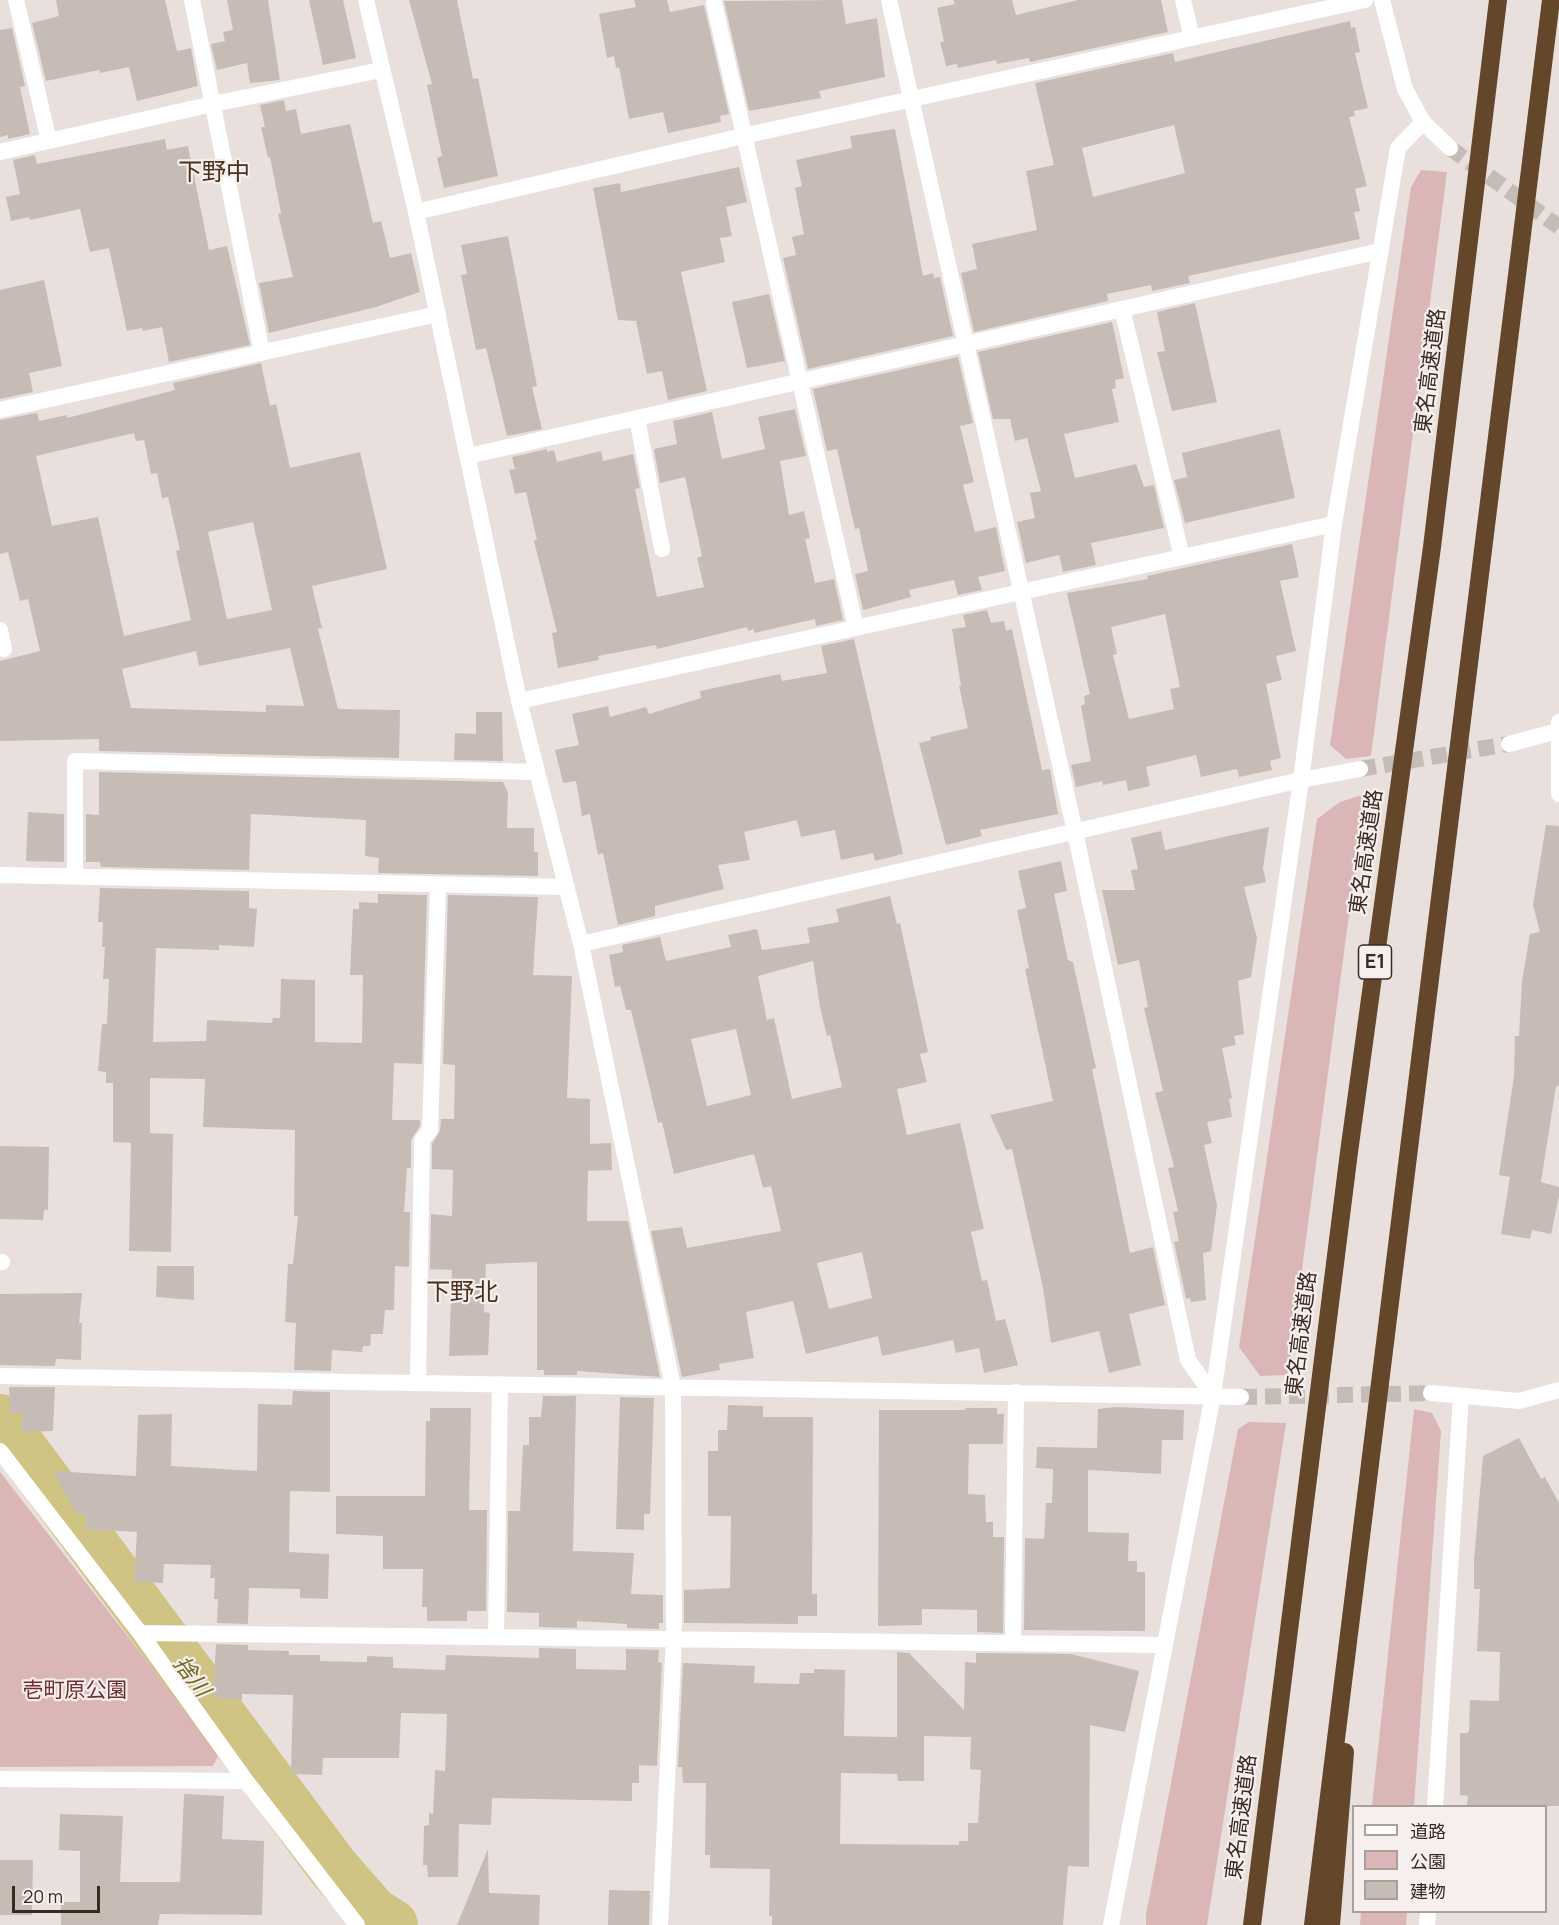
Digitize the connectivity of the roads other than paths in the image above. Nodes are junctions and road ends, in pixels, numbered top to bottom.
1 (16, 0) edge
2 (192, 0) edge
3 (366, 0) edge
4 (889, 0) edge
5 (1183, 0) edge
6 (1365, 0) edge
7 (1382, 0) edge
8 (1498, 0) edge
9 (1551, 0) edge
10 (714, 3) dead end
11 (1192, 38) junction
12 (381, 70) junction
13 (913, 99) junction
14 (213, 104) junction
15 (1423, 122) junction
16 (743, 136) junction
17 (49, 141) junction
18 (1450, 148) tunnel mouth
19 (0, 153) edge
20 (416, 212) junction
21 (1380, 251) junction
22 (1122, 309) junction
23 (438, 314) junction
24 (967, 344) junction
25 (262, 353) junction
26 (799, 381) junction
27 (0, 410) edge
28 (637, 418) junction
29 (468, 456) junction
30 (1334, 524) junction
31 (662, 549) dead end
32 (1182, 557) junction
33 (1021, 592) junction
34 (856, 628) junction
35 (0, 630) edge
36 (4, 649) dead end
37 (519, 701) junction
38 (1558, 726) edge
39 (1509, 744) tunnel mouth
40 (1360, 770) tunnel mouth
41 (537, 772) junction
42 (1301, 780) junction
43 (1559, 794) edge
44 (1075, 832) junction
45 (0, 875) edge
46 (75, 877) junction
47 (438, 884) junction
48 (567, 887) junction
49 (581, 944) junction
50 (0, 1376) edge
51 (418, 1383) junction
52 (500, 1384) junction
53 (673, 1387) junction
54 (1559, 1390) edge
55 (1016, 1392) junction
56 (1431, 1393) tunnel mouth
57 (1214, 1395) junction
58 (1461, 1396) junction
59 (1241, 1397) tunnel mouth
60 (0, 1451) edge
61 (1365, 1490) junction
62 (140, 1633) junction
63 (496, 1636) junction
64 (674, 1638) junction
65 (1012, 1642) junction
66 (1165, 1645) junction
67 (0, 1779) edge
68 (246, 1781) junction
69 (1435, 1805) edge
70 (357, 1925) edge
71 (660, 1925) edge
72 (1111, 1925) edge
73 (1252, 1925) edge
74 (1313, 1925) edge
75 (1331, 1925) edge

1 - 17 street
2 - 14 street
3 - 12 street
4 - 13 street
5 - 11 street
6 - 11 street
7 - 15 street
8 - 73 highway, 東名高速道路 / E1
9 - 61 highway
10 - 16 street
11 - 13 street
12 - 14 street
12 - 20 street
13 - 16 street
13 - 24 street
14 - 17 street
14 - 25 street
15 - 18 street
15 - 21 street
16 - 20 street
16 - 26 street
17 - 19 street
20 - 23 street
21 - 22 street
21 - 30 street
22 - 24 street
22 - 32 street
23 - 25 street
23 - 29 street
24 - 26 street
24 - 33 street
25 - 27 street
26 - 28 street
26 - 34 street
28 - 29 street
28 - 31 street
29 - 37 street
30 - 32 street
30 - 42 street
32 - 33 street
33 - 34 street
33 - 44 street
34 - 37 street
35 - 36 street
37 - 41 street
38 - 39 street
38 - 43 street
40 - 42 street
41 - 46 street
41 - 48 street
42 - 44 street
42 - 57 street
44 - 49 street
44 - 57 street
45 - 46 street
46 - 47 street
47 - 48 street
47 - 51 street
48 - 49 street
49 - 53 street
50 - 51 street
51 - 52 street
52 - 53 street
52 - 63 street
53 - 55 street
53 - 64 street
54 - 58 street
55 - 57 street
55 - 65 street
56 - 58 street
57 - 59 street
57 - 66 street
58 - 69 street
60 - 62 street
61 - 74 highway
61 - 75 highway
62 - 63 street
62 - 68 street
63 - 64 street
64 - 65 street
64 - 71 street
65 - 66 street
66 - 72 street
67 - 68 street
68 - 70 street

